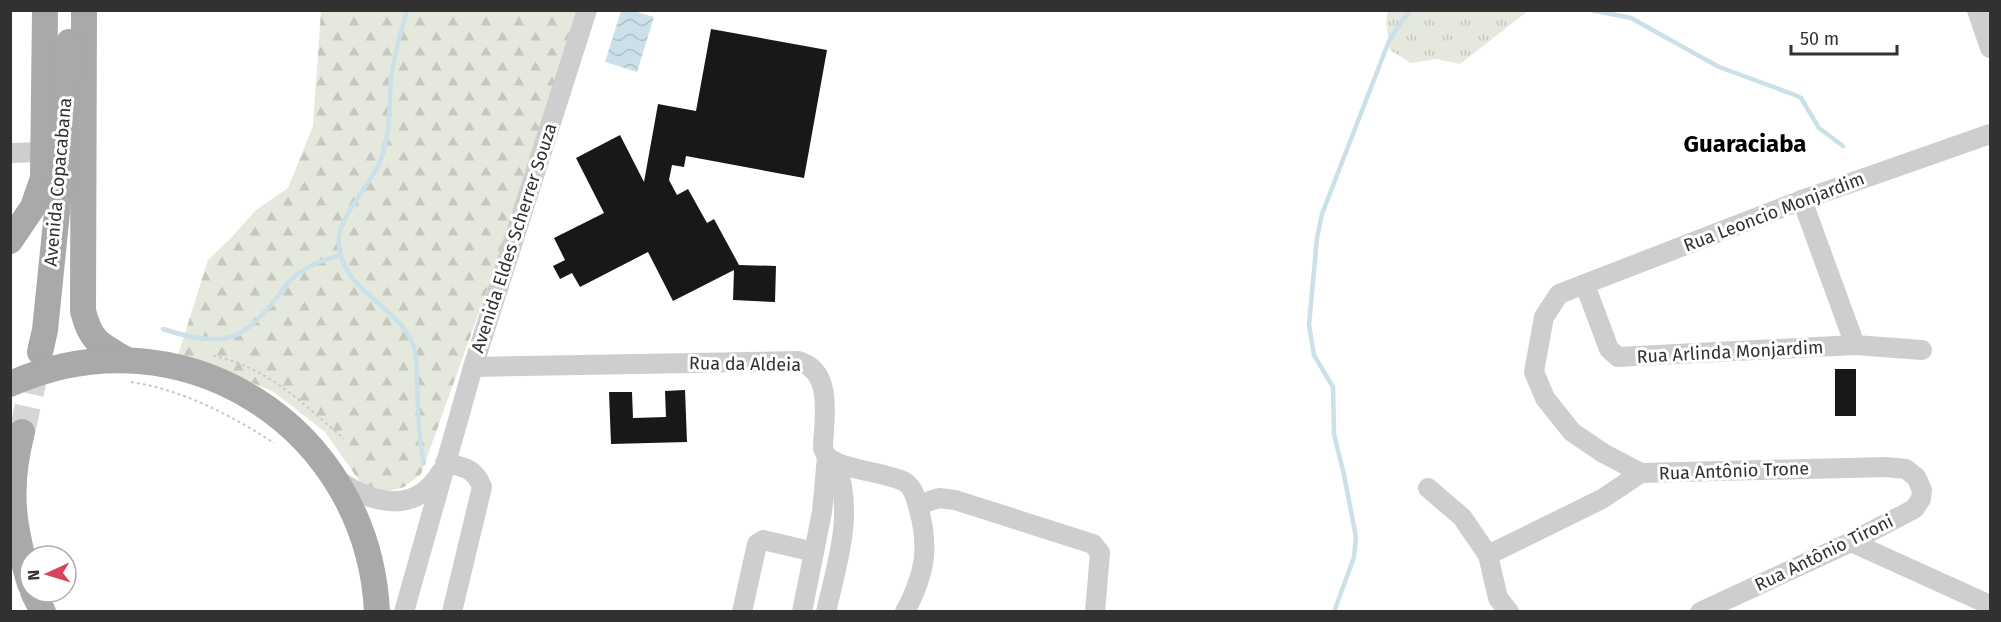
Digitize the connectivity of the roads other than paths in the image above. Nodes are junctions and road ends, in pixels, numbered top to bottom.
1 (45, 10) edge
2 (71, 10) edge
3 (84, 10) edge
4 (587, 10) edge
5 (1977, 10) edge
6 (1990, 48) edge
7 (1990, 134) edge
8 (44, 152) junction
9 (10, 153) edge
10 (1802, 200) junction
11 (10, 241) edge
12 (1585, 285) junction
13 (1559, 294) joint
14 (1855, 345) junction
15 (1922, 350) dead end
16 (40, 352) tunnel mouth
17 (473, 367) junction
18 (128, 371) junction
19 (10, 384) edge
20 (22, 432) tunnel mouth
21 (832, 459) junction
22 (445, 465) junction
23 (1641, 473) junction
24 (334, 477) junction
25 (1428, 488) dead end
26 (918, 505) junction
27 (1914, 509) joint
28 (1851, 542) junction
29 (21, 544) edge
30 (814, 552) junction
31 (1488, 555) junction
32 (1990, 605) edge
33 (376, 612) edge
34 (404, 612) edge
35 (452, 612) edge
36 (741, 612) edge
37 (802, 612) edge
38 (826, 612) edge
39 (905, 612) edge
40 (1095, 612) edge
41 (1509, 612) edge
42 (1700, 612) edge

1 - 8 main road, Avenida Copacabana
2 - 16 main road, Avenida Copacabana
3 - 18 main road
4 - 17 street, Avenida Eldes Scherrer Souza
5 - 6 street
7 - 10 street, Rua Leoncio Monjardim
8 - 9 street
8 - 11 main road, Avenida Copacabana
10 - 12 street, Rua Leoncio Monjardim
10 - 14 street
12 - 13 street, Rua Leoncio Monjardim
12 - 14 street, Rua Arlinda Monjardim
13 - 23 street, Rua Antônio Trone
14 - 15 street, Rua Arlinda Monjardim
17 - 21 street, Rua da Aldeia
17 - 22 street, Avenida Eldes Scherrer Souza
18 - 19 main road
18 - 24 main road
20 - 29 main road
21 - 26 street
21 - 30 street
21 - 38 street
22 - 24 street, Avenida Eldes Scherrer Souza
22 - 34 street, Avenida Eldes Scherrer Souza
22 - 35 street
23 - 27 street, Rua Antônio Trone
23 - 31 street
24 - 33 main road
25 - 31 street
26 - 39 street
26 - 40 street
27 - 28 street, Rua Antônio Tironi
28 - 32 street
28 - 42 street, Rua Antônio Tironi
30 - 36 street
30 - 37 street
31 - 41 street

